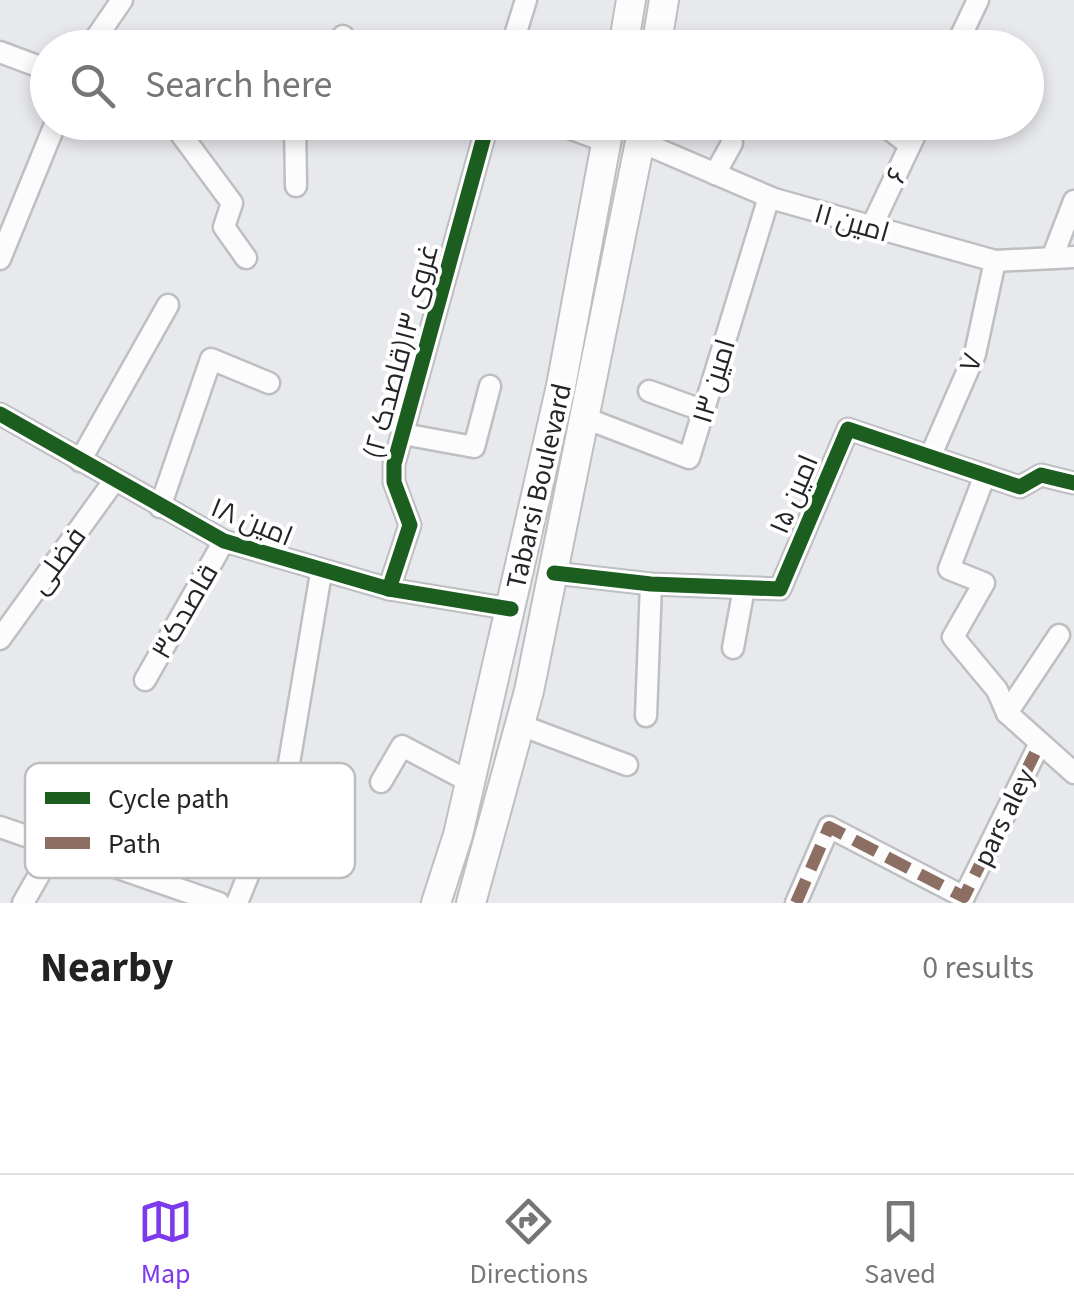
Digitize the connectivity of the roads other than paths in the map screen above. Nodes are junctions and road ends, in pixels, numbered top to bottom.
1 (122, 0) edge
2 (526, 0) edge
3 (631, 0) edge
4 (664, 0) edge
5 (978, 0) edge
6 (101, 30) edge
7 (517, 30) edge
8 (626, 30) edge
9 (659, 30) edge
10 (964, 30) edge
11 (0, 52) edge
12 (30, 63) edge
13 (49, 140) edge
14 (186, 140) edge
15 (296, 140) edge
16 (483, 140) edge
17 (607, 140) edge
18 (640, 140) edge
19 (656, 140) edge
20 (902, 140) edge
21 (913, 140) edge
22 (732, 143) dead end
23 (910, 146) junction
24 (715, 174) junction
25 (296, 186) dead end
26 (770, 197) junction
27 (1074, 201) edge
28 (871, 228) junction
29 (1074, 257) edge
30 (246, 258) dead end
31 (1052, 258) junction
32 (0, 259) edge
33 (995, 262) junction
34 (168, 305) dead end
35 (268, 384) dead end
36 (490, 386) dead end
37 (649, 391) dead end
38 (704, 412) junction
39 (0, 414) edge
40 (585, 418) junction
41 (403, 434) junction
42 (930, 457) junction
43 (80, 461) junction
44 (985, 475) junction
45 (114, 481) junction
46 (1074, 483) edge
47 (160, 506) junction
48 (224, 541) junction
49 (554, 572) junction
50 (321, 573) junction
51 (651, 584) junction
52 (744, 588) junction
53 (389, 589) junction
54 (510, 609) junction
55 (1059, 635) dead end
56 (0, 639) edge
57 (733, 648) dead end
58 (144, 680) dead end
59 (1007, 713) junction
60 (646, 716) dead end
61 (520, 725) junction
62 (1040, 743) junction
63 (289, 763) edge
64 (627, 765) dead end
65 (1074, 773) edge
66 (381, 782) dead end
67 (470, 782) junction
68 (0, 827) edge
69 (25, 836) edge
70 (458, 836) junction
71 (488, 843) junction
72 (36, 878) edge
73 (126, 878) edge
74 (247, 878) edge
75 (159, 893) edge
76 (22, 903) edge
77 (219, 903) edge
78 (237, 903) edge
79 (436, 903) edge
80 (471, 903) edge
81 (796, 903) edge

1 - 6 street
2 - 7 street
3 - 8 main road
4 - 9 main road
5 - 10 street
11 - 12 street
13 - 32 street
14 - 30 street
15 - 25 street
16 - 41 street, غروی ۱۳(قاصدک ۲)
17 - 54 main road, Tabarsi Boulevard
18 - 40 main road, Tabarsi Boulevard
19 - 24 street, امین ۱۱
20 - 23 street
21 - 23 street, ۶
22 - 24 street
23 - 28 street, ۶
24 - 26 street, امین ۱۱
26 - 28 street, امین ۱۱
26 - 38 street, امین ۱۳
27 - 31 street
28 - 33 street, امین ۱۱
29 - 31 street, امین ۱۱
31 - 33 street, امین ۱۱
33 - 42 street, ۷
34 - 43 street
35 - 47 street
36 - 41 street
37 - 38 street
38 - 40 street, امین ۱۳
39 - 43 street, امین ۱۸
40 - 49 main road, Tabarsi Boulevard
41 - 53 street, غروی ۱۳(قاصدک ۲)
42 - 44 street, امین ۱۵
42 - 52 street, امین ۱۵
43 - 45 street, امین ۱۸
44 - 46 street, امین ۱۵
44 - 59 street
45 - 47 street, امین ۱۸
45 - 56 street, فضلی
47 - 48 street, امین ۱۸
48 - 50 street, امین ۱۸
48 - 58 street, قاصدک۳
49 - 51 street, امین ۱۵
49 - 61 main road, Tabarsi Boulevard
50 - 53 street, امین ۱۸
50 - 63 street, امین ۱۸
51 - 52 street, امین ۱۵
51 - 60 street
52 - 57 street
53 - 54 street, امین ۱۸
54 - 67 main road, Tabarsi Boulevard
55 - 59 street
59 - 62 street
61 - 64 street
61 - 71 main road, Tabarsi Boulevard
62 - 65 street
62 - 81 street, pars aley
66 - 67 street
67 - 70 main road, Tabarsi Boulevard
68 - 69 street
70 - 71 main road
70 - 79 main road, Tabarsi Boulevard
71 - 80 main road, Tabarsi Boulevard
72 - 76 street
73 - 75 street
74 - 78 street, امین ۱۸
75 - 77 street

